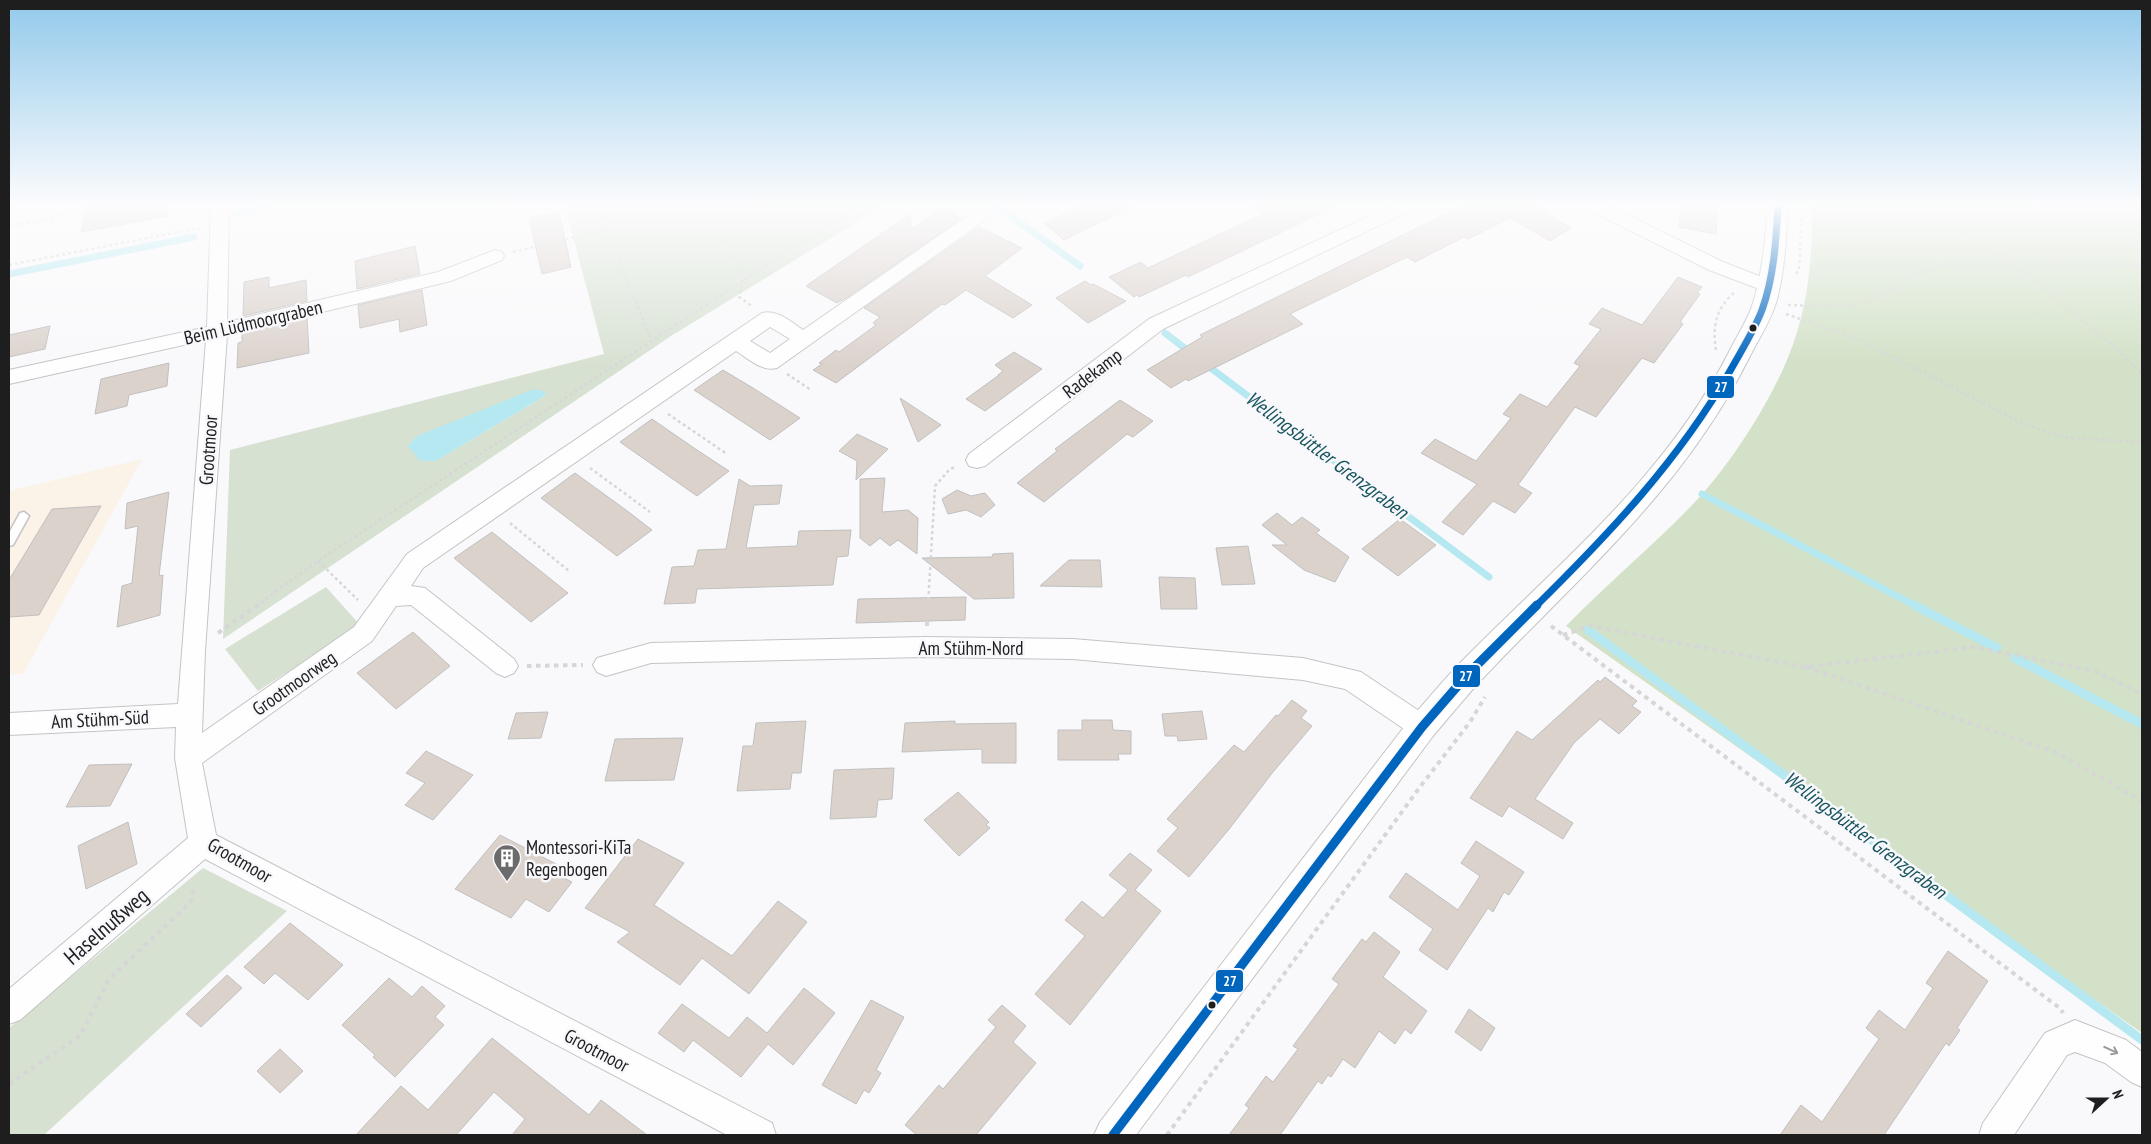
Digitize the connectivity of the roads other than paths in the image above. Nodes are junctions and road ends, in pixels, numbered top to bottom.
1 (219, 259) edge
2 (487, 259) edge
3 (917, 259) edge
4 (1292, 259) edge
5 (1703, 259) edge
6 (1779, 259) edge
7 (1780, 292) junction
8 (217, 331) junction
9 (804, 339) junction
10 (736, 341) junction
11 (9, 377) edge
12 (977, 460) road end
13 (24, 516) dead end
14 (9, 542) edge
15 (389, 597) junction
16 (606, 665) road end
17 (506, 666) road end
18 (191, 715) junction
19 (9, 724) edge
20 (1422, 727) junction
21 (188, 758) junction
22 (203, 843) junction
23 (9, 1009) edge
24 (2142, 1071) edge
25 (760, 1135) edge
26 (1113, 1135) edge
27 (1994, 1135) edge

1 - 8 street, Grootmoor
2 - 8 street, Beim Lüdmoorgraben
3 - 9 street
4 - 12 street, Radekamp
5 - 7 street
6 - 7 main road
7 - 20 main road
8 - 11 street, Beim Lüdmoorgraben
8 - 18 street, Grootmoor
9 - 10 street, Grootmoorweg
9 - 10 street
10 - 15 street, Grootmoorweg
13 - 14 lane
15 - 17 street
15 - 21 street, Grootmoorweg
16 - 20 street, Am Stühm-Nord
18 - 19 street, Am Stühm-Süd
18 - 21 street, Grootmoor
20 - 26 main road
21 - 22 street, Grootmoor
22 - 23 street, Haselnußweg
22 - 25 street, Grootmoor
27 -> 24 street

